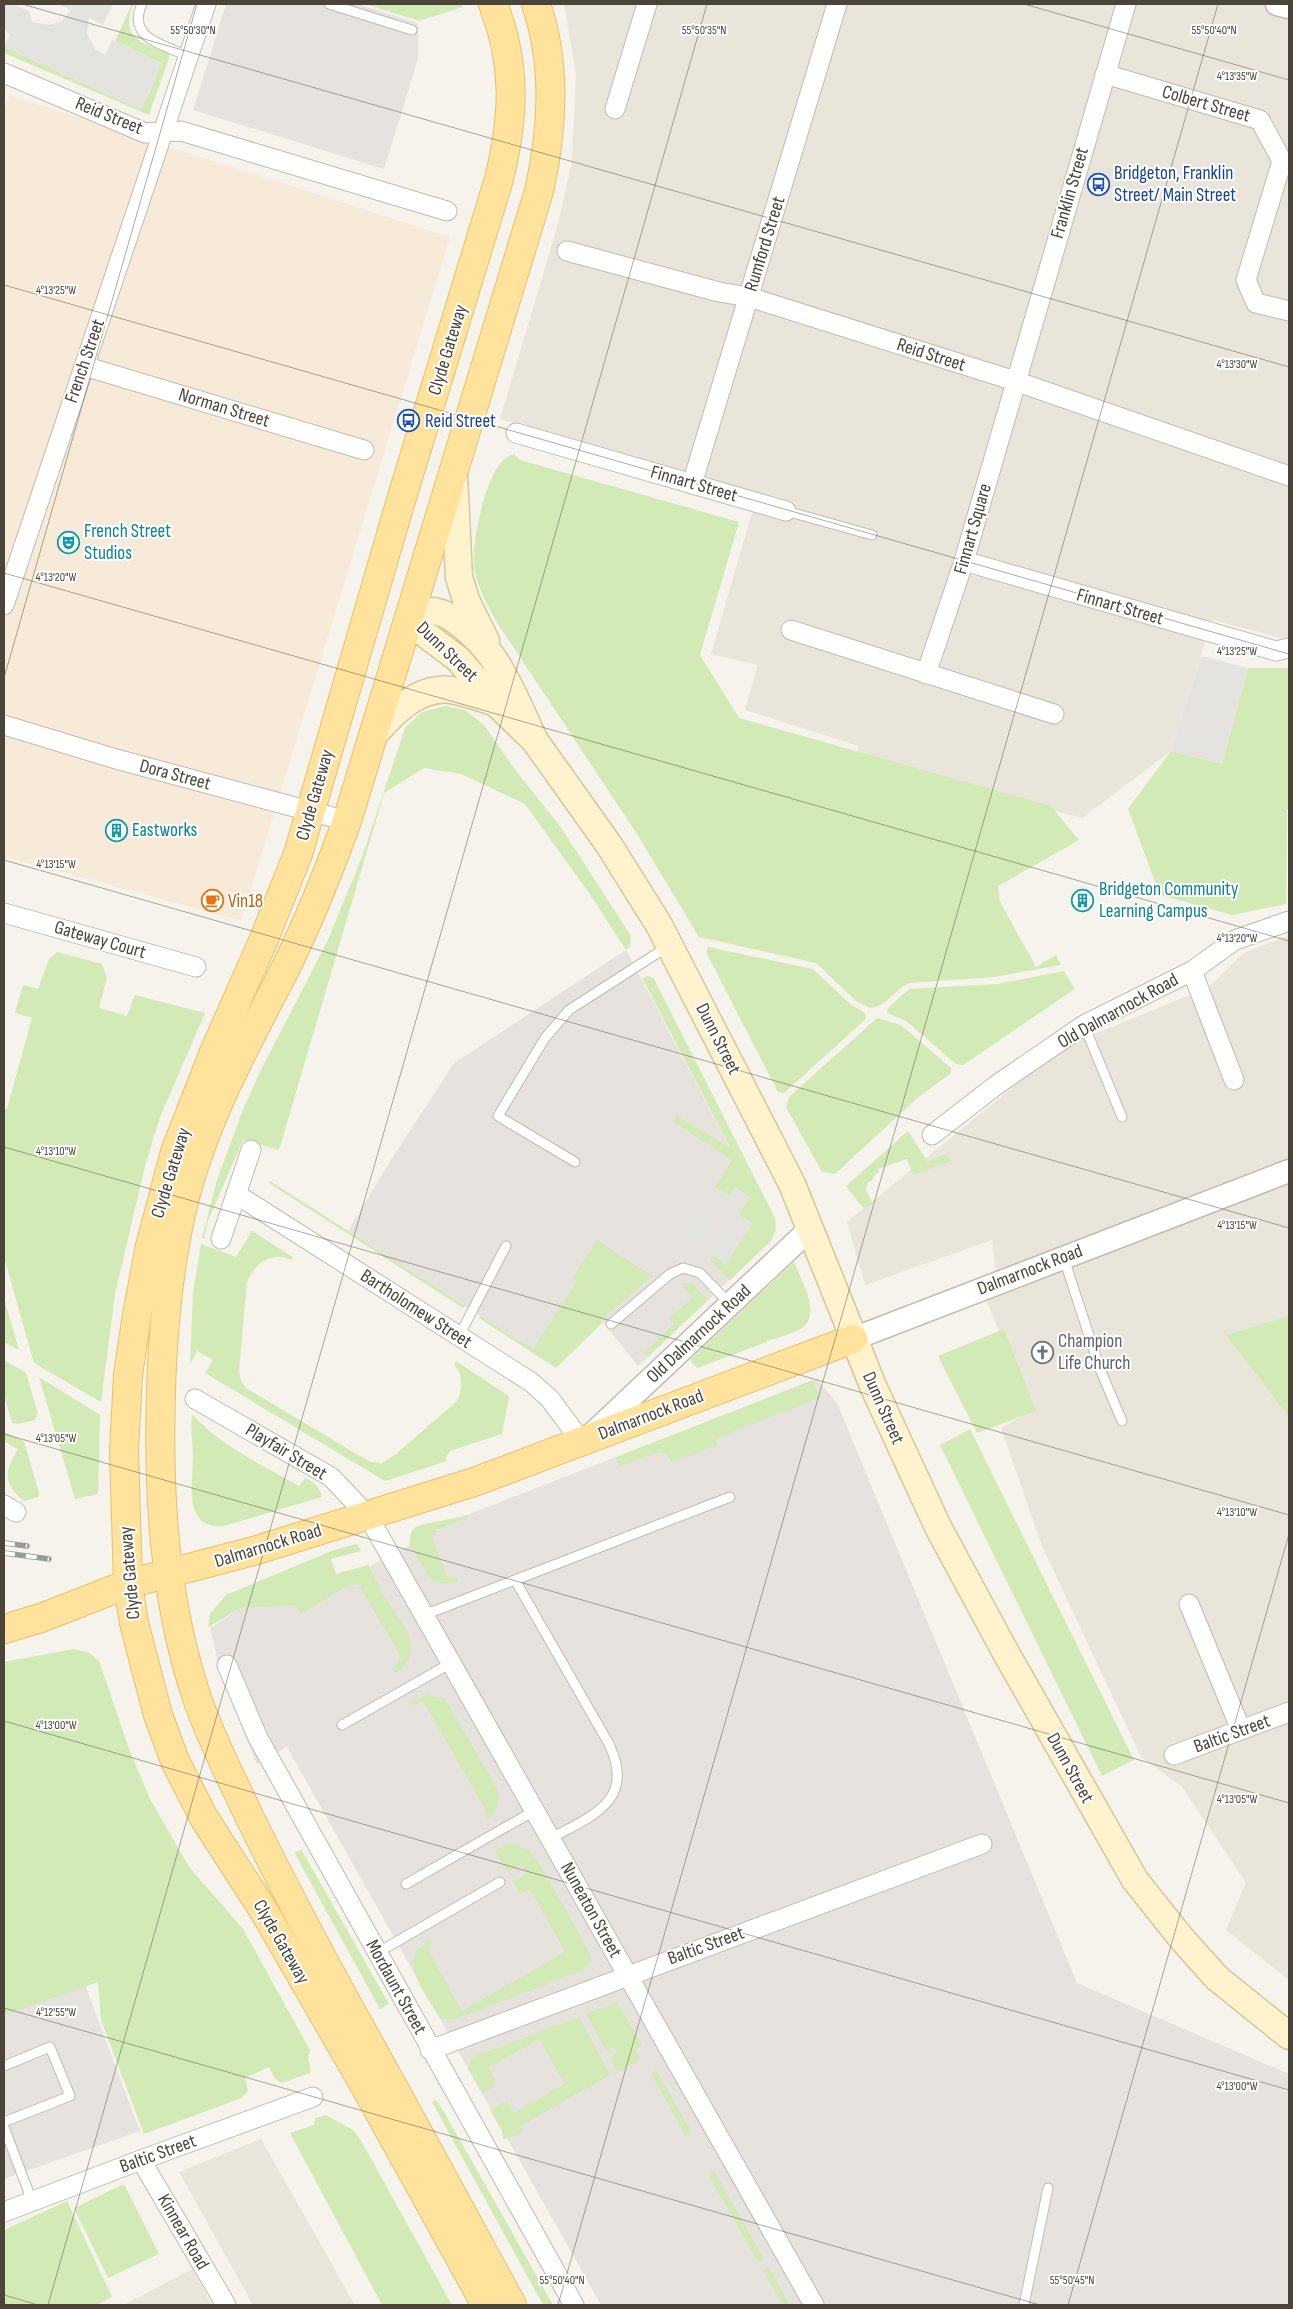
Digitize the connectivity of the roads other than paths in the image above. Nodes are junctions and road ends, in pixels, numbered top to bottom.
1 (142, 4) edge
2 (206, 4) edge
3 (329, 4) edge
4 (494, 4) edge
5 (536, 4) edge
6 (647, 4) edge
7 (837, 4) edge
8 (1126, 4) edge
9 (1277, 4) edge
10 (1289, 7) edge
11 (412, 30) dead end
12 (188, 56) junction
13 (4, 73) edge
14 (1105, 74) junction
15 (615, 109) dead end
16 (162, 131) junction
17 (447, 211) dead end
18 (566, 251) dead end
19 (749, 297) junction
20 (1289, 311) edge
21 (84, 366) junction
22 (1015, 382) junction
23 (516, 433) dead end
24 (364, 450) dead end
25 (454, 473) junction
26 (1289, 476) edge
27 (692, 484) junction
28 (786, 511) joint
29 (872, 535) dead end
30 (964, 561) junction
31 (372, 604) junction
32 (4, 605) edge
33 (411, 616) junction
34 (791, 630) dead end
35 (1283, 650) edge
36 (497, 664) junction
37 (926, 674) junction
38 (496, 703) junction
39 (1054, 714) dead end
40 (4, 725) edge
41 (374, 736) junction
42 (535, 741) junction
43 (311, 811) junction
44 (347, 821) junction
45 (4, 913) edge
46 (1289, 922) edge
47 (670, 946) junction
48 (196, 967) dead end
49 (1192, 971) junction
50 (1084, 1025) junction
51 (1234, 1080) dead end
52 (1122, 1117) dead end
53 (932, 1135) dead end
54 (251, 1150) dead end
55 (575, 1162) dead end
56 (1289, 1171) edge
57 (236, 1194) junction
58 (811, 1228) junction
59 (221, 1239) dead end
60 (506, 1246) dead end
61 (1064, 1256) junction
62 (730, 1304) junction
63 (611, 1324) dead end
64 (459, 1336) junction
65 (853, 1339) junction
66 (195, 1399) dead end
67 (1122, 1421) dead end
68 (584, 1440) junction
69 (730, 1497) dead end
70 (368, 1516) junction
71 (169, 1575) junction
72 (515, 1580) junction
73 (128, 1584) junction
74 (1189, 1604) dead end
75 (424, 1615) junction
76 (4, 1629) edge
77 (451, 1663) junction
78 (227, 1665) dead end
79 (1289, 1712) edge
80 (342, 1725) dead end
81 (1241, 1730) junction
82 (1174, 1755) dead end
83 (534, 1811) junction
84 (550, 1839) junction
85 (982, 1844) dead end
86 (500, 1882) dead end
87 (406, 1884) dead end
88 (377, 1953) junction
89 (628, 1976) junction
90 (1289, 2036) edge
91 (430, 2050) junction
92 (4, 2066) edge
93 (313, 2097) dead end
94 (4, 2122) edge
95 (4, 2126) edge
96 (141, 2160) junction
97 (1048, 2188) dead end
98 (32, 2201) junction
99 (4, 2212) edge
100 (226, 2305) edge
101 (486, 2305) edge
102 (512, 2305) edge
103 (574, 2305) edge
104 (814, 2305) edge
105 (1024, 2305) edge

1 - 12 lane
2 - 12 street, French Street
3 - 11 lane
4 - 31 main road, Clyde Gateway
5 - 25 main road, Clyde Gateway
6 - 15 street
7 - 19 street, Rumford Street
8 - 14 street, Franklin Street
9 - 10 street
12 - 16 street, French Street
13 - 16 street, Reid Street
14 - 20 street, Colbert Street
14 - 22 street, Franklin Street
16 - 17 street, Reid Street
16 - 21 street, French Street
18 - 19 street, Reid Street
19 - 22 street, Reid Street
19 - 27 street, Rumford Street
21 - 24 street, Norman Street
21 - 32 street, French Street
22 - 26 street, Reid Street
22 - 30 street, Finnart Square
23 - 27 street, Finnart Street
25 - 33 main road, Clyde Gateway
25 - 36 main road
27 - 28 street, Finnart Street
28 - 29 lane, Finnart Street
30 - 35 street, Finnart Street
30 - 37 street, Finnart Square
31 - 33 main road
31 - 43 main road, Clyde Gateway
33 - 36 main road, Dunn Street
33 - 38 main road, Dunn Street
33 - 41 main road, Clyde Gateway
34 - 37 street
36 - 42 main road, Dunn Street
37 - 39 street
38 - 41 main road
38 - 42 main road, Dunn Street
40 - 43 street, Dora Street
41 - 44 main road, Clyde Gateway
42 - 47 main road, Dunn Street
43 - 44 street, Dora Street
43 - 73 main road, Clyde Gateway
44 - 71 main road, Clyde Gateway
45 - 48 street, Gateway Court
46 - 49 street, Old Dalmarnock Road
47 - 55 lane
47 - 58 main road, Dunn Street
49 - 50 street, Old Dalmarnock Road
49 - 51 street
50 - 52 lane
50 - 53 street, Old Dalmarnock Road
54 - 57 street
56 - 61 street, Dalmarnock Road
57 - 59 street
57 - 64 street, Bartholomew Street
58 - 62 street, Old Dalmarnock Road
58 - 65 main road, Dunn Street
60 - 64 lane
61 - 65 street, Dalmarnock Road
61 - 67 lane
62 - 63 lane
62 - 68 street, Old Dalmarnock Road
64 - 68 street, Bartholomew Street
65 - 68 main road, Dalmarnock Road
65 - 90 main road, Dunn Street
66 - 70 street, Playfair Street
68 - 70 main road, Dalmarnock Road
69 - 72 lane
70 - 71 main road, Dalmarnock Road
70 - 75 street, Nuneaton Street
71 - 73 main road, Dalmarnock Road
71 - 102 main road, Clyde Gateway
72 - 75 lane
72 - 84 lane
73 - 76 main road, Dalmarnock Road
73 - 101 main road, Clyde Gateway
74 - 81 street
75 - 77 street, Nuneaton Street
77 - 80 lane
77 - 83 street, Nuneaton Street
78 - 88 street, Mordaunt Street
79 - 81 street, Baltic Street
81 - 82 street, Baltic Street
83 - 84 street, Nuneaton Street
83 - 87 lane
84 - 89 street, Nuneaton Street
85 - 89 street, Baltic Street
86 - 88 lane
88 - 91 street, Mordaunt Street
89 - 91 street, Baltic Street
89 - 104 street, Nuneaton Street
91 - 103 street, Mordaunt Street
92 - 94 lane
93 - 96 street, Baltic Street
95 - 98 lane
96 - 98 street, Baltic Street
96 - 100 street, Kinnear Road
97 - 105 lane
98 - 99 street, Baltic Street

